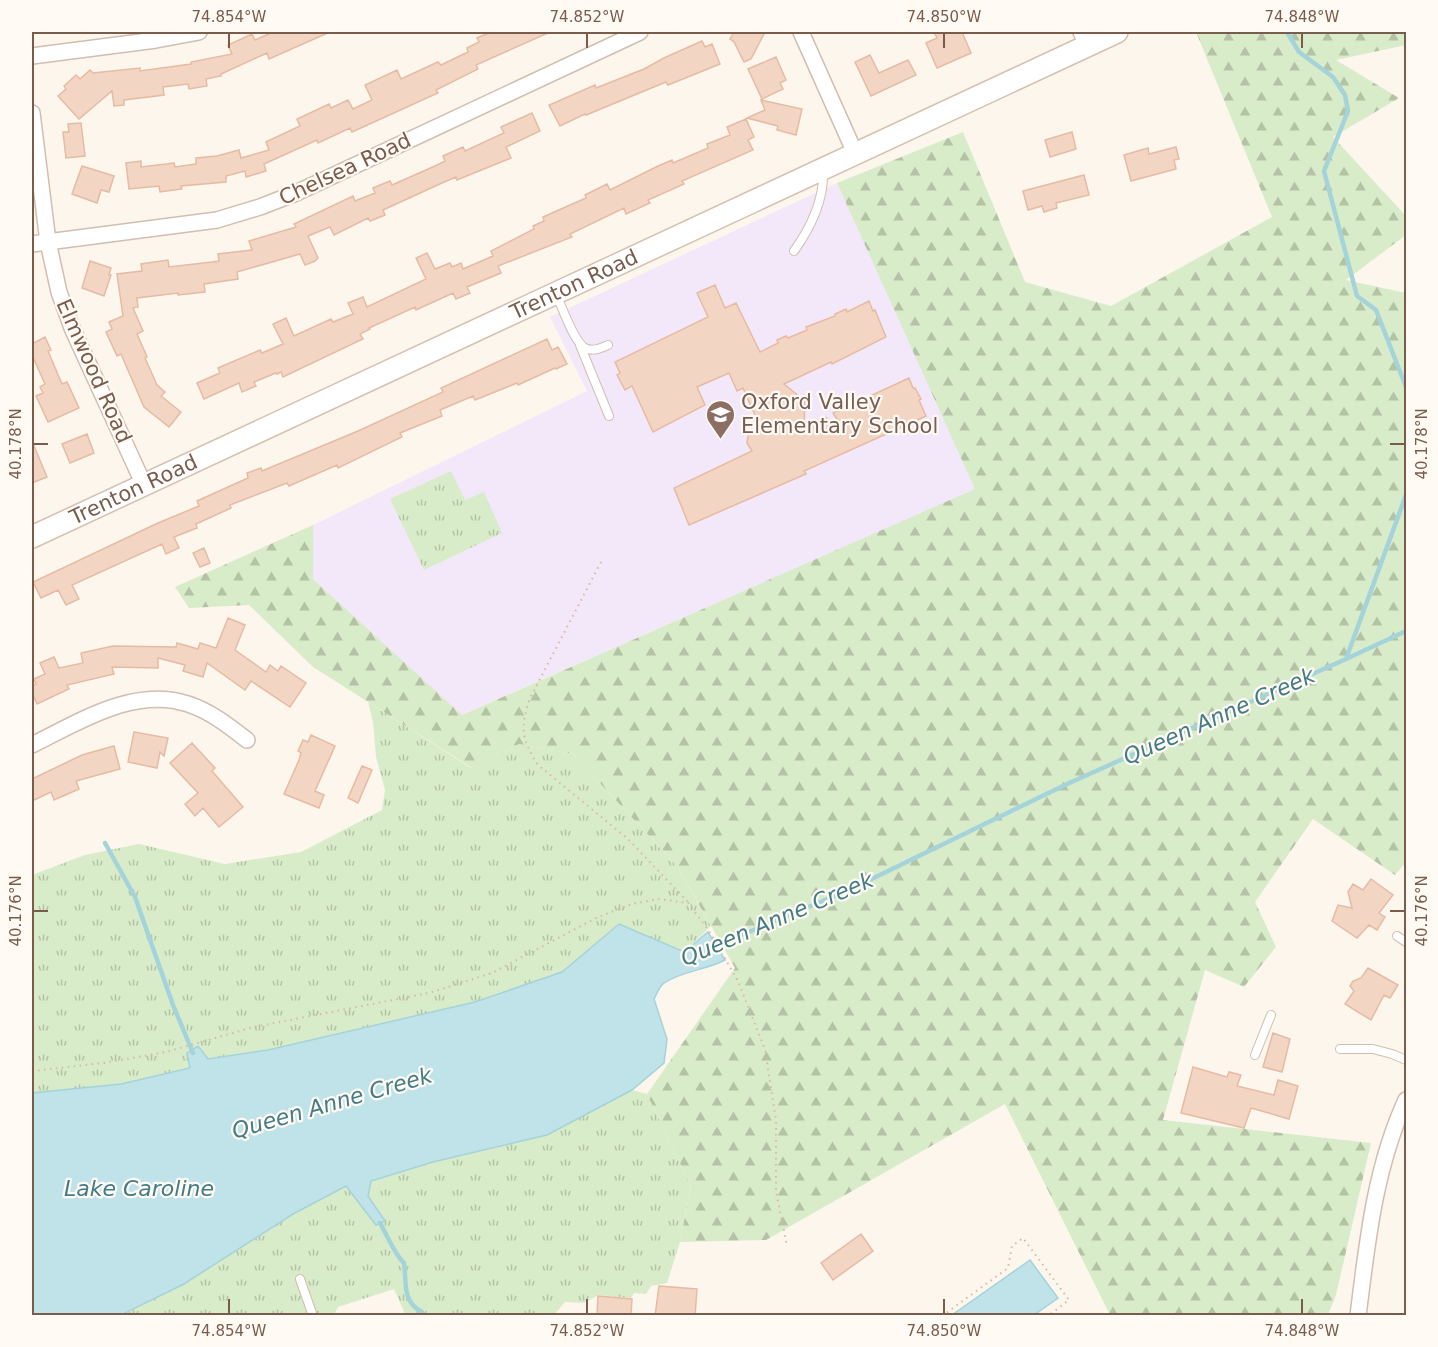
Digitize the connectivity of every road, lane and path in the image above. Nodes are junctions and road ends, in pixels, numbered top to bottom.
1 (199, 32) edge
2 (640, 32) edge
3 (801, 32) edge
4 (1117, 32) edge
5 (1084, 38) edge
6 (32, 56) edge
7 (32, 113) edge
8 (855, 153) junction
9 (823, 168) junction
10 (48, 242) junction
11 (32, 244) edge
12 (794, 250) dead end
13 (556, 293) junction
14 (579, 343) junction
15 (608, 345) dead end
16 (609, 416) dead end
17 (144, 485) junction
18 (32, 537) edge
19 (601, 562) dead end
20 (247, 740) dead end
21 (32, 745) edge
22 (688, 903) junction
23 (1397, 936) dead end
24 (1407, 942) edge
25 (1271, 1015) dead end
26 (1340, 1048) dead end
27 (1255, 1055) dead end
28 (1407, 1060) edge
29 (32, 1071) edge
30 (1407, 1100) edge
31 (787, 1246) dead end
32 (300, 1279) dead end
33 (313, 1316) edge
34 (942, 1316) edge
35 (1048, 1316) edge
36 (1358, 1316) edge

1 - 6 street
2 - 10 street, Chelsea Road
3 - 8 street
4 - 5 main road, Trenton Road
5 - 8 main road, Trenton Road
7 - 10 street, Elmwood Road
8 - 9 main road, Trenton Road
9 - 12 lane
9 - 13 main road, Trenton Road
10 - 11 street, Chelsea Road
10 - 17 street, Elmwood Road
13 - 14 lane
13 - 17 main road, Trenton Road
14 - 15 lane
14 - 16 lane
17 - 18 main road, Trenton Road
19 - 22 path
20 - 21 street
22 - 29 path
22 - 31 path
23 - 24 lane
25 - 27 lane
26 - 28 lane
30 - 36 street
32 - 33 lane
34 - 35 path

